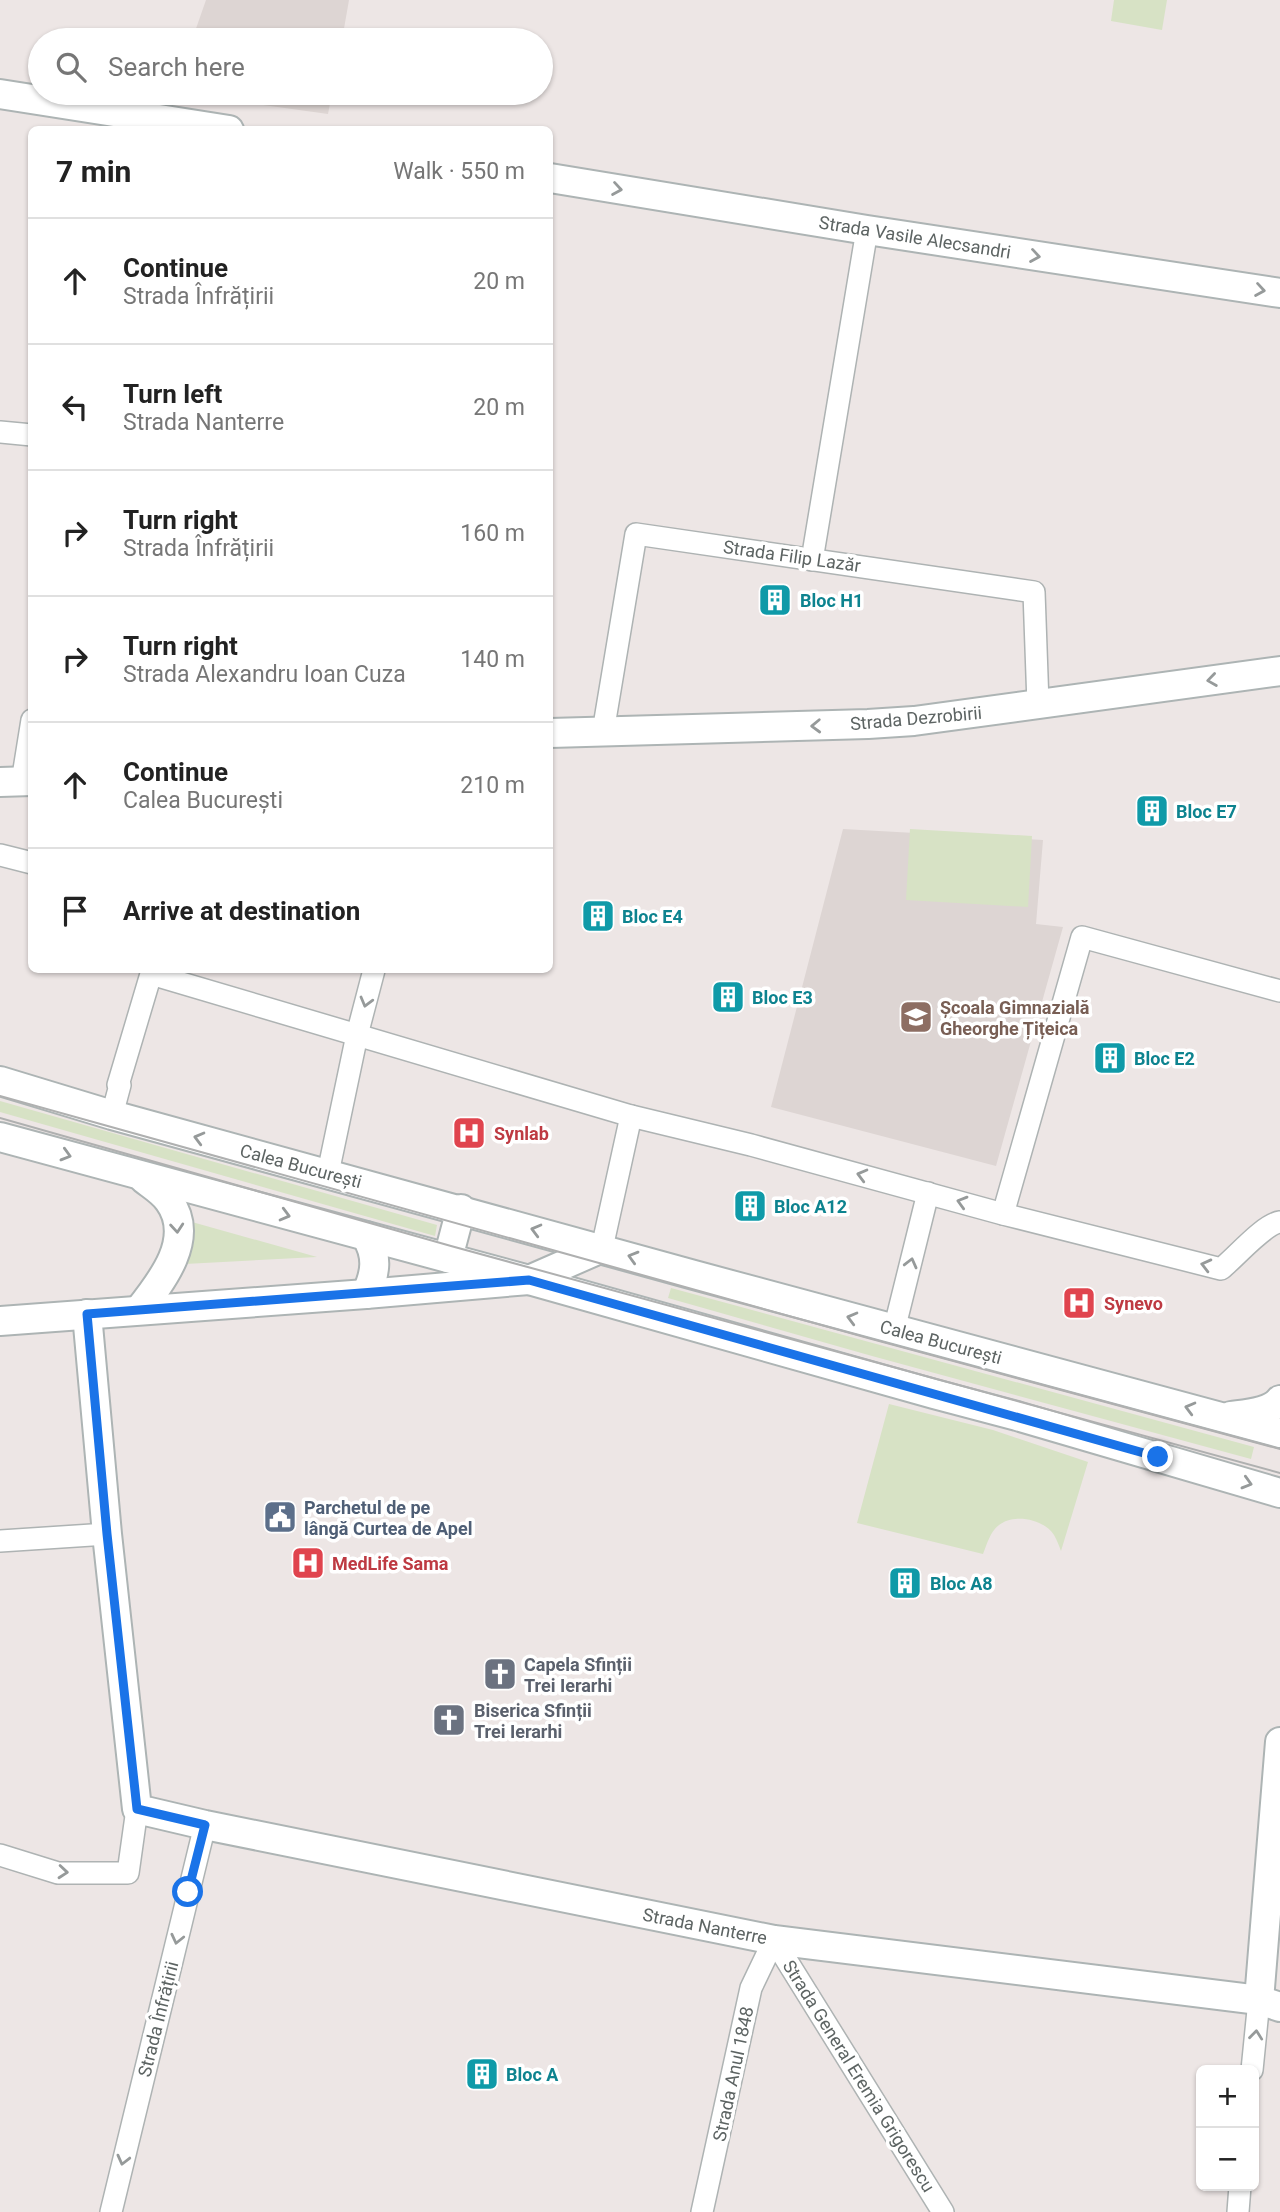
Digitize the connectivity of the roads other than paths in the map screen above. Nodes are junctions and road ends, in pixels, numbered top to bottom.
1 (0, 94) edge
2 (28, 98) edge
3 (70, 105) edge
4 (204, 126) edge
5 (553, 178) edge
6 (867, 230) junction
7 (1280, 293) edge
8 (0, 432) edge
9 (28, 435) edge
10 (812, 560) junction
11 (1280, 671) edge
12 (1038, 704) junction
13 (603, 732) junction
14 (553, 733) edge
15 (28, 738) edge
16 (18, 782) edge
17 (0, 855) edge
18 (28, 862) edge
19 (152, 973) edge
20 (155, 973) edge
21 (373, 973) edge
22 (1280, 991) edge
23 (357, 1035) junction
24 (0, 1081) edge
25 (112, 1115) junction
26 (631, 1116) junction
27 (0, 1137) edge
28 (328, 1173) junction
29 (139, 1176) junction
30 (928, 1193) junction
31 (461, 1209) junction
32 (1003, 1214) junction
33 (1280, 1222) edge
34 (366, 1236) junction
35 (602, 1248) junction
36 (448, 1258) junction
37 (529, 1280) junction
38 (366, 1294) junction
39 (139, 1310) junction
40 (87, 1314) junction
41 (0, 1321) edge
42 (894, 1330) junction
43 (1280, 1400) edge
44 (1223, 1417) junction
45 (1280, 1433) edge
46 (1280, 1493) edge
47 (107, 1534) junction
48 (0, 1541) edge
49 (1280, 1742) edge
50 (137, 1809) junction
51 (205, 1825) junction
52 (0, 1855) edge
53 (774, 1940) junction
54 (1270, 2003) edge
55 (1253, 2065) edge
56 (1240, 2191) edge
57 (111, 2212) edge
58 (702, 2212) edge
59 (943, 2212) edge
60 (1238, 2212) edge

1 - 2 main road
3 - 4 main road
5 -> 6 main road, Strada Vasile Alecsandri
6 -> 7 main road, Strada Vasile Alecsandri
6 - 10 street
8 - 9 street
10 - 12 street, Strada Filip Lazăr
10 - 13 street, Strada Filip Lazăr
11 -> 12 main road, Strada Dezrobirii
12 -> 13 main road, Strada Dezrobirii
13 - 14 main road, Strada Dezrobirii
15 - 16 street
17 - 18 street
19 - 25 street
20 - 23 street
21 -> 23 street
22 - 32 street
23 - 26 street
23 - 28 street
24 - 25 main road, Calea București
28 -> 25 main road, Calea București
30 -> 26 street
26 - 35 street
27 -> 29 main road
28 - 31 main road, Calea București
29 -> 34 main road
29 -> 39 main road
32 -> 30 street
42 -> 30 street
35 -> 31 main road, Calea București
31 - 36 main road
33 -> 32 street
34 - 36 main road
34 - 38 main road
35 - 37 main road
42 -> 35 main road, Calea București
36 - 37 main road
37 - 38 main road
37 -> 46 main road
38 - 39 main road
39 - 40 main road
40 - 41 main road
40 - 47 main road
44 -> 42 main road, Calea București
43 - 44 main road
44 - 45 main road, Calea București
47 - 48 street
47 - 50 main road
49 - 54 main road
50 - 51 main road, Strada Nanterre
52 -> 50 street
51 - 53 main road, Strada Nanterre
51 -> 57 street, Strada Înfrățirii
53 - 54 main road, Strada Nanterre
53 - 58 street, Strada Anul 1848
53 - 59 street, Strada General Eremia Grigorescu
55 -> 54 street
56 - 60 street

